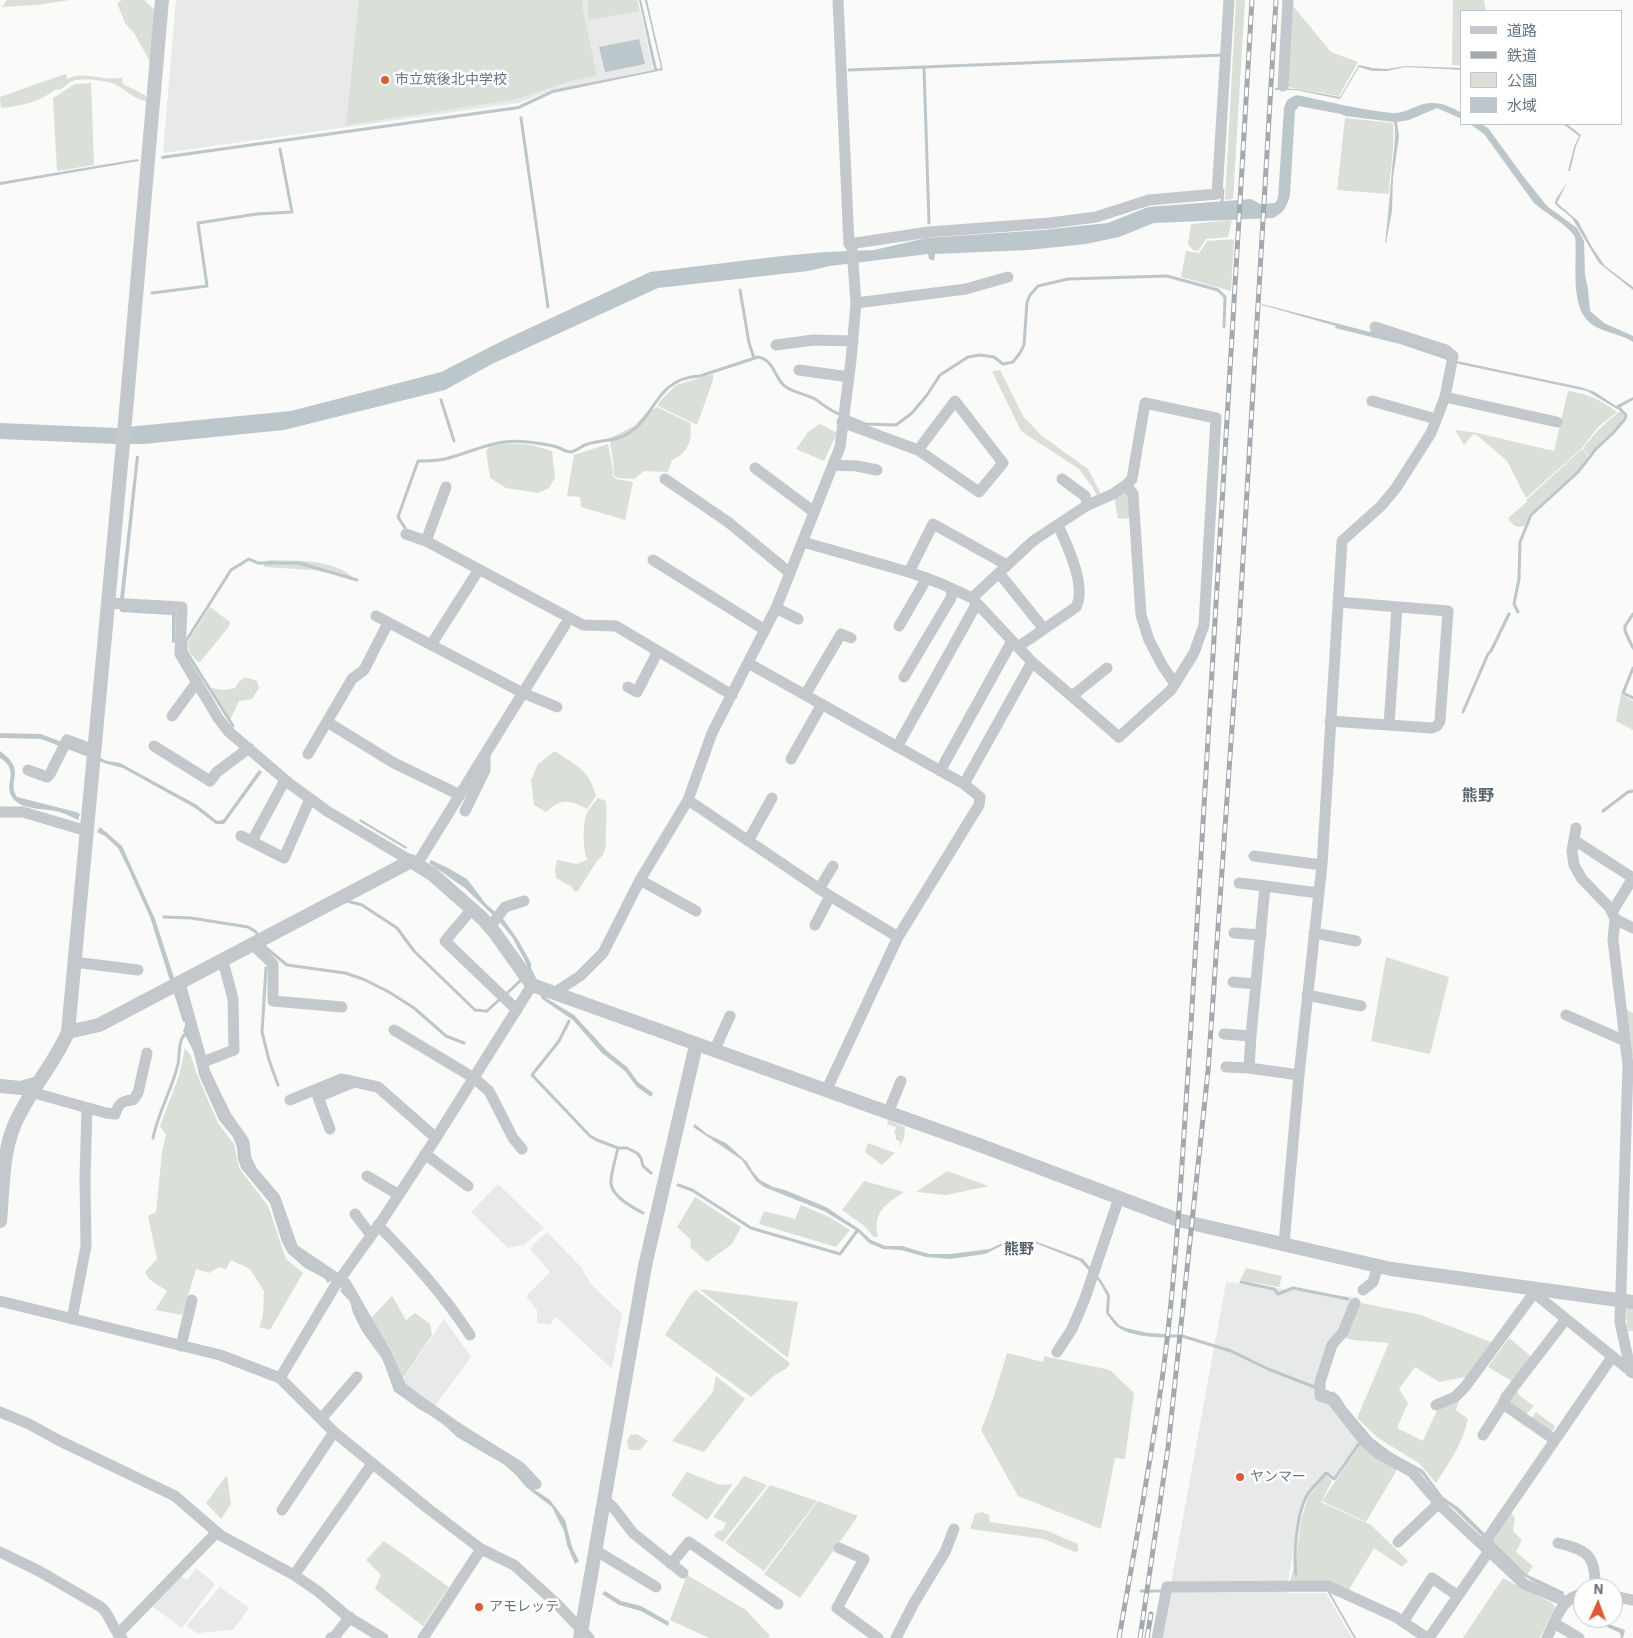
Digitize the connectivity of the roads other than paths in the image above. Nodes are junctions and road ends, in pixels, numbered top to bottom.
1 (162, 0) edge
2 (838, 0) edge
3 (1229, 0) edge
4 (1288, 0) edge
5 (1283, 86) dead end
6 (849, 244) junction
7 (1008, 277) dead end
8 (856, 303) junction
9 (1374, 328) dead end
10 (853, 342) junction
11 (776, 346) dead end
12 (799, 370) dead end
13 (849, 377) junction
14 (1445, 397) junction
15 (1372, 401) dead end
16 (1436, 419) junction
17 (842, 422) junction
18 (1557, 422) dead end
19 (918, 450) junction
20 (833, 465) junction
21 (755, 468) dead end
22 (877, 470) dead end
23 (665, 479) dead end
24 (1062, 479) dead end
25 (1126, 485) junction
26 (446, 487) dead end
27 (1088, 505) junction
28 (814, 512) junction
29 (1058, 525) junction
30 (406, 534) dead end
31 (426, 541) junction
32 (802, 542) junction
33 (653, 560) dead end
34 (1003, 569) junction
35 (908, 572) junction
36 (790, 573) junction
37 (476, 574) dead end
38 (927, 578) junction
39 (952, 589) junction
40 (975, 601) junction
41 (108, 602) junction
42 (1338, 602) junction
43 (1397, 607) junction
44 (776, 608) junction
45 (376, 616) dead end
46 (798, 619) dead end
47 (388, 623) junction
48 (566, 625) dead end
49 (899, 626) dead end
50 (582, 629) dead end
51 (1044, 629) junction
52 (765, 630) junction
53 (623, 631) junction
54 (850, 638) dead end
55 (1015, 644) junction
56 (431, 645) junction
57 (658, 651) junction
58 (1032, 662) junction
59 (748, 663) junction
60 (1107, 668) dead end
61 (904, 677) dead end
62 (197, 682) junction
63 (1175, 684) junction
64 (628, 687) dead end
65 (523, 693) junction
66 (732, 695) junction
67 (805, 695) junction
68 (1072, 696) junction
69 (822, 704) junction
70 (557, 707) dead end
71 (172, 716) dead end
72 (1330, 721) junction
73 (327, 722) junction
74 (1389, 725) junction
75 (154, 746) dead end
76 (897, 747) junction
77 (249, 748) junction
78 (94, 750) junction
79 (308, 754) dead end
80 (485, 755) junction
81 (791, 759) dead end
82 (28, 770) dead end
83 (940, 771) junction
84 (285, 780) junction
85 (964, 784) junction
86 (460, 795) junction
87 (772, 798) dead end
88 (310, 799) junction
89 (688, 800) junction
90 (465, 811) dead end
91 (0, 812) edge
92 (87, 831) junction
93 (241, 836) dead end
94 (748, 841) junction
95 (252, 842) junction
96 (1254, 856) dead end
97 (414, 863) junction
98 (1322, 865) junction
99 (833, 866) dead end
100 (640, 880) junction
101 (1239, 883) dead end
102 (1266, 886) junction
103 (818, 889) junction
104 (1318, 893) junction
105 (830, 896) junction
106 (524, 901) dead end
107 (472, 909) junction
108 (696, 911) dead end
109 (1613, 916) junction
110 (814, 925) dead end
111 (490, 927) junction
112 (1633, 928) edge
113 (1234, 933) dead end
114 (1314, 933) junction
115 (1261, 935) junction
116 (898, 937) junction
117 (1356, 941) dead end
118 (253, 945) junction
119 (223, 961) junction
120 (74, 962) junction
121 (138, 970) dead end
122 (1233, 982) dead end
123 (180, 983) junction
124 (1256, 984) junction
125 (532, 986) junction
126 (554, 993) junction
127 (1307, 995) junction
128 (1361, 1006) dead end
129 (342, 1007) dead end
130 (517, 1010) junction
131 (1566, 1015) dead end
132 (730, 1016) dead end
133 (394, 1030) dead end
134 (68, 1032) junction
135 (1224, 1034) dead end
136 (1251, 1036) junction
137 (1625, 1041) junction
138 (696, 1045) junction
139 (714, 1051) junction
140 (147, 1053) dead end
141 (203, 1062) junction
142 (1226, 1067) dead end
143 (1249, 1068) junction
144 (1299, 1075) junction
145 (474, 1078) junction
146 (901, 1081) dead end
147 (355, 1082) junction
148 (0, 1086) edge
149 (35, 1087) junction
150 (826, 1092) junction
151 (290, 1100) dead end
152 (87, 1108) junction
153 (888, 1113) junction
154 (330, 1129) dead end
155 (436, 1138) junction
156 (522, 1149) dead end
157 (426, 1154) junction
158 (367, 1176) dead end
159 (468, 1186) dead end
160 (398, 1195) junction
161 (1119, 1198) junction
162 (355, 1214) dead end
163 (0, 1221) edge
164 (375, 1230) junction
165 (1284, 1244) junction
166 (1378, 1266) junction
167 (340, 1279) junction
168 (1363, 1290) dead end
169 (1532, 1290) junction
170 (192, 1300) dead end
171 (0, 1301) edge
172 (1627, 1301) edge
173 (1355, 1303) dead end
174 (72, 1319) junction
175 (1566, 1319) junction
176 (470, 1335) dead end
177 (181, 1346) junction
178 (1057, 1352) dead end
179 (1612, 1357) junction
180 (1632, 1373) edge
181 (357, 1377) dead end
182 (280, 1378) junction
183 (1503, 1404) junction
184 (1436, 1406) dead end
185 (0, 1412) edge
186 (321, 1419) junction
187 (334, 1432) junction
188 (1483, 1435) dead end
189 (1555, 1440) junction
190 (372, 1464) junction
191 (536, 1484) dead end
192 (604, 1499) junction
193 (1440, 1503) junction
194 (282, 1510) dead end
195 (954, 1529) dead end
196 (217, 1532) junction
197 (1398, 1542) dead end
198 (1558, 1543) dead end
199 (839, 1548) dead end
200 (1486, 1548) junction
201 (481, 1549) junction
202 (595, 1550) junction
203 (0, 1552) edge
204 (671, 1564) junction
205 (683, 1574) dead end
206 (294, 1575) junction
207 (1594, 1578) edge
208 (656, 1587) dead end
209 (1458, 1596) junction
210 (1573, 1596) edge
211 (1565, 1601) junction
212 (778, 1604) dead end
213 (350, 1617) junction
214 (1403, 1622) junction
215 (1554, 1624) junction
216 (121, 1633) edge
217 (583, 1635) edge
218 (331, 1638) edge
219 (383, 1638) edge
220 (424, 1638) edge
221 (878, 1638) edge
222 (896, 1638) edge
223 (1158, 1638) edge
224 (1428, 1638) edge
225 (1548, 1638) edge
226 (1579, 1638) edge

1 - 41 street
2 - 6 street
3 - 6 street
4 - 5 street
6 - 8 street
7 - 8 street
8 - 10 street
9 - 14 street
10 - 11 street
10 - 13 street
12 - 13 street
13 - 17 street
14 - 16 street
14 - 18 street
15 - 16 street
16 - 42 street
17 - 19 street
17 - 20 street
19 - 19 street
20 - 22 street
20 - 28 street
21 - 28 street
23 - 36 street
24 - 27 street
25 - 27 street
25 - 63 street
25 - 63 street
26 - 31 street
27 - 29 street
28 - 32 street
29 - 34 street
29 - 51 street
30 - 31 street
31 - 53 street
32 - 35 street
32 - 36 street
33 - 52 street
34 - 35 street
34 - 40 street
34 - 51 street
35 - 38 street
36 - 44 street
37 - 56 street
38 - 39 street
38 - 49 street
39 - 40 street
39 - 61 street
40 - 55 street
40 - 76 street
41 - 62 street
41 - 78 street
42 - 43 street
42 - 72 street
43 - 74 street
43 - 74 street
44 - 46 street
44 - 52 street
45 - 47 street
47 - 56 street
47 - 73 street
48 - 65 street
50 - 53 street
51 - 55 street
52 - 59 street
53 - 57 street
54 - 67 street
55 - 58 street
55 - 83 street
56 - 65 street
57 - 64 street
57 - 66 street
58 - 68 street
58 - 85 street
59 - 66 street
59 - 67 street
60 - 68 street
62 - 71 street
62 - 77 street
63 - 68 street
65 - 70 street
65 - 80 street
66 - 89 street
67 - 69 street
69 - 76 street
69 - 81 street
72 - 74 street
72 - 98 street
73 - 79 street
73 - 86 street
75 - 77 street
76 - 83 street
77 - 84 street
78 - 82 street
78 - 92 street
80 - 86 street
80 - 90 street
83 - 85 street
84 - 88 street
84 - 95 street
85 - 116 street
86 - 97 street
87 - 94 street
88 - 95 street
88 - 97 street
89 - 94 street
89 - 100 street
91 - 92 street
92 - 120 street
93 - 95 street
94 - 103 street
96 - 98 street
97 - 107 street
97 - 118 street
98 - 104 street
99 - 103 street
100 - 108 street
100 - 126 street
101 - 102 street
102 - 104 street
102 - 115 street
103 - 105 street
104 - 114 street
105 - 110 street
105 - 116 street
106 - 111 street
107 - 111 street
107 - 130 street
109 - 109 street
109 - 112 street
109 - 137 street
111 - 125 street
113 - 115 street
114 - 117 street
114 - 127 street
115 - 124 street
116 - 150 street
118 - 119 street
118 - 129 street
119 - 123 street
119 - 141 street
120 - 121 street
120 - 134 street
122 - 124 street
123 - 134 street
123 - 141 street
124 - 136 street
125 - 126 street
125 - 130 street
126 - 138 street
127 - 128 street
127 - 144 street
130 - 145 street
131 - 137 street
132 - 139 street
133 - 145 street
134 - 149 street
135 - 136 street
136 - 143 street
137 - 172 street
138 - 139 street
138 - 192 street
139 - 150 street
140 - 152 street
141 - 167 street
142 - 143 street
143 - 144 street
144 - 165 street
145 - 155 street
145 - 156 street
146 - 153 street
147 - 151 street
147 - 154 street
147 - 155 street
148 - 149 street
149 - 152 street
149 - 163 street
150 - 153 street
152 - 174 street
153 - 161 street
155 - 157 street
157 - 159 street
157 - 160 street
158 - 160 street
160 - 164 street
161 - 165 street
161 - 178 street
162 - 164 street
164 - 167 street
164 - 176 street
165 - 166 street
166 - 168 street
166 - 169 street
167 - 182 street
167 - 191 street
169 - 172 street
169 - 175 street
169 - 184 street
170 - 177 street
171 - 174 street
172 - 180 street
173 - 193 street
174 - 177 street
175 - 179 street
175 - 183 street
177 - 182 street
179 - 180 street
179 - 189 street
181 - 186 street
182 - 186 street
183 - 188 street
183 - 189 street
185 - 196 street
186 - 187 street
187 - 190 street
187 - 194 street
189 - 200 street
190 - 201 street
190 - 206 street
192 - 202 street
192 - 204 street
193 - 197 street
193 - 200 street
195 - 222 street
196 - 206 street
196 - 216 street
198 - 207 street
199 - 221 street
200 - 209 street
200 - 211 street
201 - 217 street
201 - 220 street
202 - 208 street
202 - 217 street
203 - 216 street
204 - 205 street
204 - 212 street
206 - 213 street
209 - 214 street
209 - 224 street
210 - 211 street
211 - 215 street
213 - 218 street
213 - 219 street
214 - 223 street
214 - 224 street
215 - 225 street
215 - 226 street

